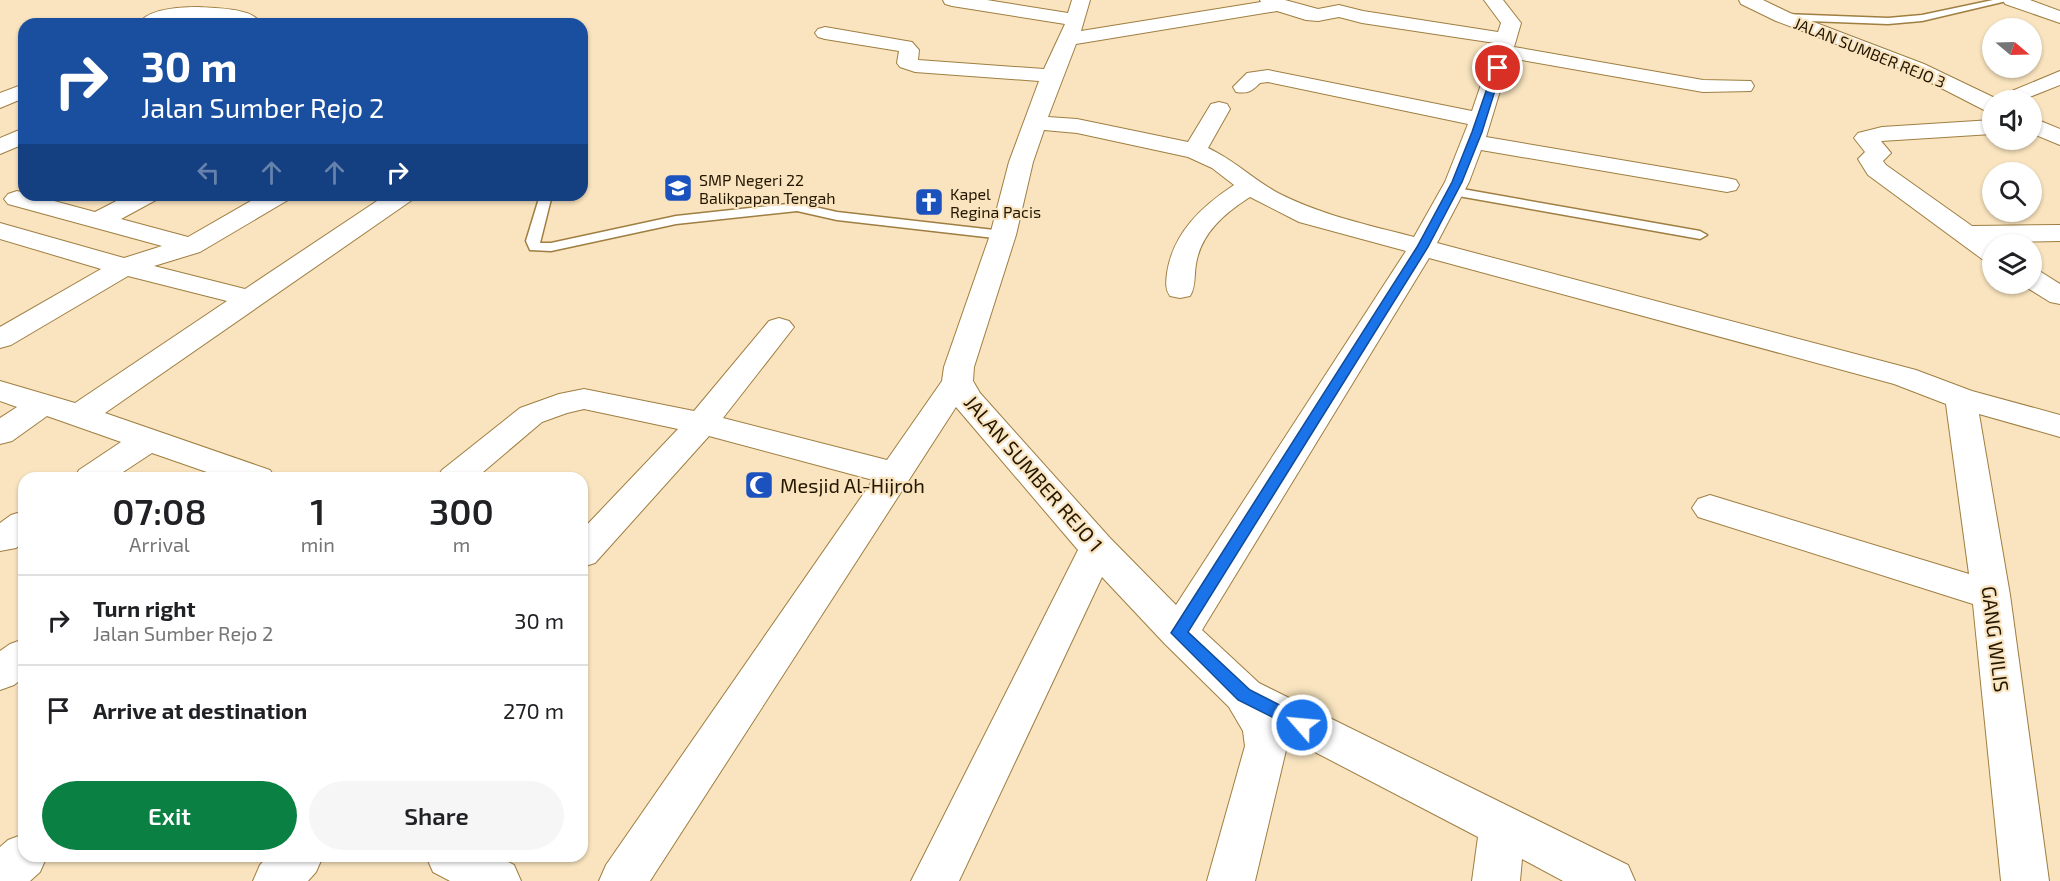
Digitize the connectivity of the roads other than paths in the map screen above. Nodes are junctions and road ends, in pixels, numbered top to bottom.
1 (952, 0) edge
2 (1493, 0) edge
3 (1748, 0) edge
4 (2006, 0) edge
5 (2012, 0) edge
6 (1273, 3) edge
7 (1783, 17) junction
8 (2060, 17) edge
9 (164, 18) edge
10 (242, 18) edge
11 (1075, 20) edge
12 (825, 33) dead end
13 (1505, 45) junction
14 (1052, 76) junction
15 (2060, 77) edge
16 (1743, 86) dead end
17 (1244, 87) dead end
18 (2032, 90) edge
19 (18, 93) edge
20 (0, 101) edge
21 (1982, 102) edge
22 (1219, 109) dead end
23 (1982, 111) edge
24 (1035, 123) junction
25 (2042, 129) edge
26 (1477, 131) junction
27 (18, 138) edge
28 (2060, 138) edge
29 (0, 147) edge
30 (1195, 151) junction
31 (1250, 185) junction
32 (1727, 185) dead end
33 (1451, 191) junction
34 (18, 201) edge
35 (136, 201) edge
36 (269, 201) edge
37 (394, 201) edge
38 (544, 201) edge
39 (100, 220) junction
40 (0, 231) edge
41 (2060, 233) edge
42 (1965, 234) junction
43 (1003, 235) junction
44 (1700, 235) dead end
45 (191, 246) junction
46 (1982, 246) edge
47 (1422, 247) junction
48 (124, 267) junction
49 (2042, 285) edge
50 (1180, 290) dead end
51 (2060, 296) edge
52 (250, 298) junction
53 (779, 327) dead end
54 (0, 339) edge
55 (957, 381) junction
56 (0, 391) edge
57 (1961, 398) junction
58 (43, 404) junction
59 (79, 415) junction
60 (702, 423) junction
61 (2060, 426) edge
62 (0, 433) edge
63 (147, 440) junction
64 (100, 472) edge
65 (240, 472) edge
66 (461, 472) edge
67 (896, 474) junction
68 (1710, 508) dead end
69 (588, 546) edge
70 (1097, 548) junction
71 (1991, 595) junction
72 (1179, 633) junction
73 (0, 642) edge
74 (18, 651) edge
75 (18, 659) edge
76 (0, 674) edge
77 (1244, 695) junction
78 (1502, 827) junction
79 (18, 862) edge
80 (294, 862) edge
81 (460, 862) edge
82 (0, 878) edge
83 (277, 881) edge
84 (497, 881) edge
85 (622, 881) edge
86 (935, 881) edge
87 (1231, 881) edge
88 (1496, 881) edge
89 (1611, 881) edge
90 (2025, 881) edge

1 - 11 street
2 - 13 street
3 - 7 street, JALAN SUMBER REJO 3
4 - 7 lane
5 - 8 street
6 - 11 street
6 - 13 street
7 - 21 street, JALAN SUMBER REJO 3
9 - 10 street
11 - 14 street, JALAN SUMBER REJO 1
12 - 14 street
13 - 16 street
13 - 26 street
14 - 24 street, JALAN SUMBER REJO 1
15 - 18 street
17 - 26 street
19 - 20 street
22 - 30 street
23 - 42 street
24 - 30 street
24 - 43 street, JALAN SUMBER REJO 1
25 - 28 street
26 - 32 street
26 - 33 street
27 - 29 street
30 - 31 street
31 - 47 street
31 - 50 street
33 - 44 lane
33 - 47 street
34 - 39 street
35 - 39 street
36 - 45 street
37 - 52 street
38 - 43 lane
39 - 45 street
40 - 48 street
41 - 42 street
42 - 46 street
43 - 55 street, JALAN SUMBER REJO 1
45 - 48 street
47 - 57 street
47 - 72 street
48 - 52 street
48 - 54 street
49 - 51 street
52 - 59 street
53 - 60 street
55 - 67 street
55 - 70 street, JALAN SUMBER REJO 1
56 - 58 street
57 - 61 street
57 - 71 street, GANG WILIS
58 - 59 street
58 - 62 street
59 - 63 street
60 - 66 street
60 - 67 street
60 - 69 street
63 - 64 street
63 - 65 street
67 - 85 street
68 - 71 street
70 - 72 street, JALAN SUMBER REJO 1
70 - 86 street
71 - 90 street, GANG WILIS
72 - 77 street, JALAN SUMBER REJO 1
73 - 74 street
75 - 76 street
77 - 78 street, JALAN SUMBER REJO 1
77 - 87 street, JALAN SUMBER REJO 1
78 - 88 street
78 - 89 street, JALAN SUMBER REJO 1
79 - 82 street
80 - 83 street
81 - 84 street

